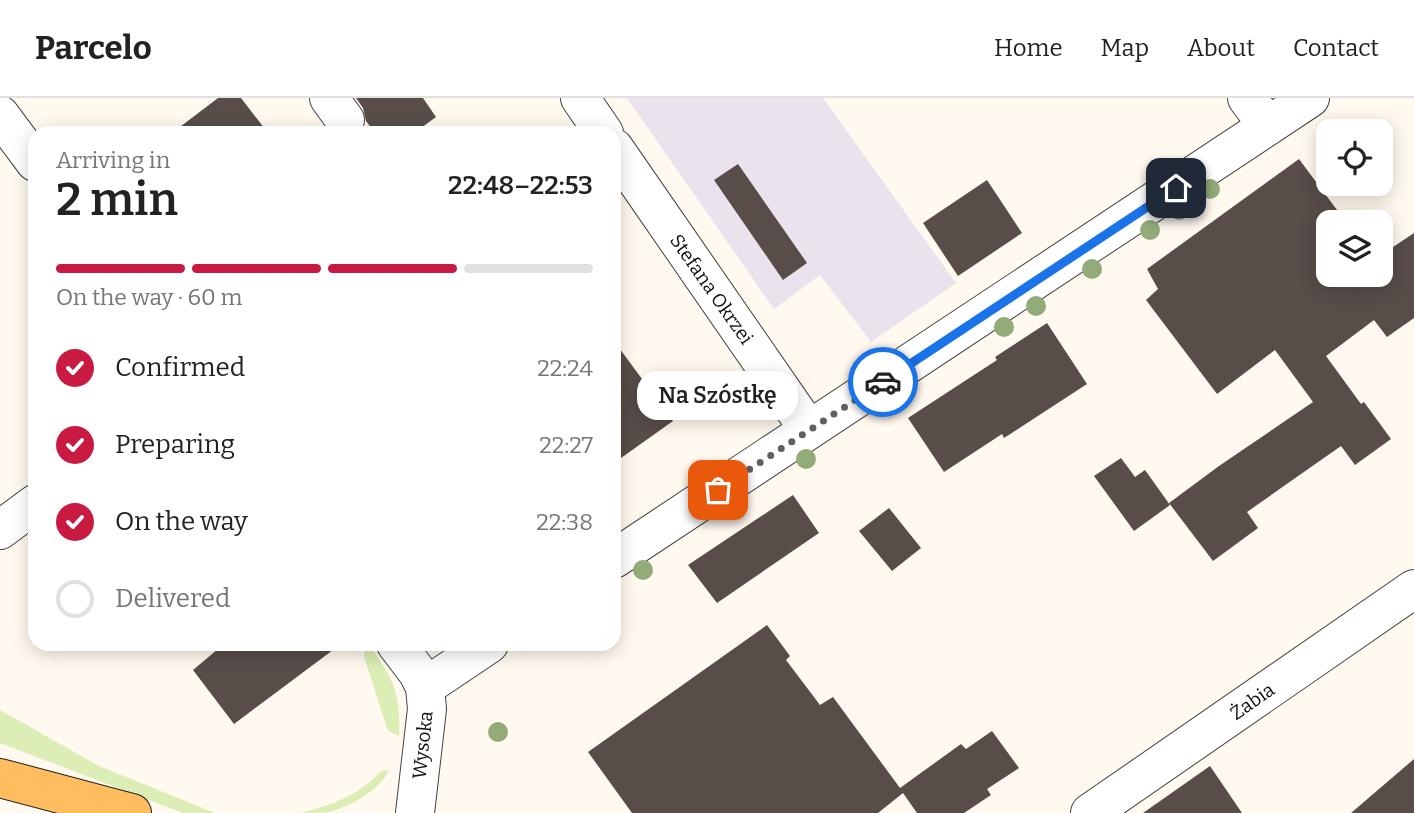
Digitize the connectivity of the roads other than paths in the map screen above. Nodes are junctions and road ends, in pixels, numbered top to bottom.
1 (580, 98) edge
2 (1310, 98) edge
3 (1257, 112) edge
4 (0, 115) edge
5 (599, 126) edge
6 (28, 153) edge
7 (621, 158) edge
8 (809, 430) junction
9 (28, 509) edge
10 (0, 530) edge
11 (621, 545) edge
12 (1414, 589) edge
13 (401, 651) edge
14 (479, 651) edge
15 (425, 687) junction
16 (7, 780) edge
17 (68, 813) edge
18 (132, 813) edge
19 (415, 813) edge
20 (1090, 813) edge

1 - 5 street
2 - 3 street
3 - 8 street
4 - 6 street
7 - 8 street, Stefana Okrzei
8 - 11 street
9 - 10 street
12 - 20 street, Żabia
13 - 15 street, Wysoka
14 - 15 street
15 - 19 street, Wysoka
16 - 17 main road
16 - 18 main road

